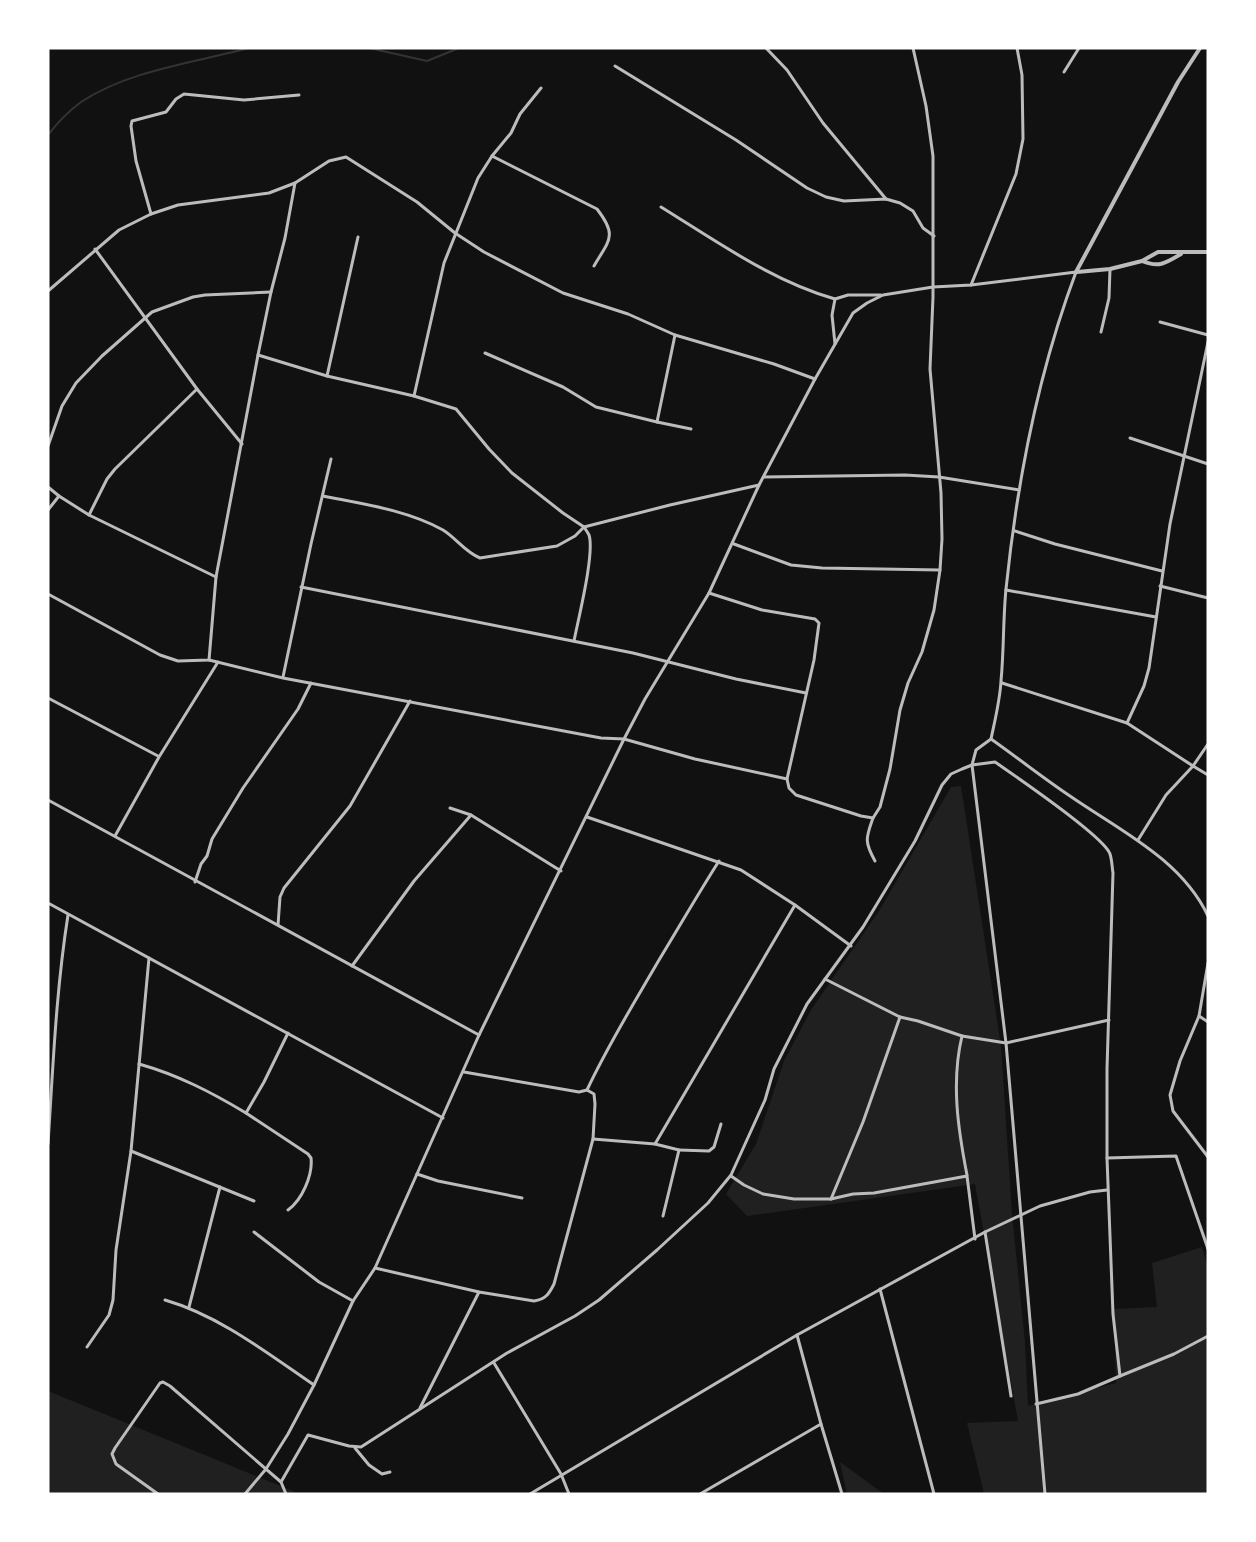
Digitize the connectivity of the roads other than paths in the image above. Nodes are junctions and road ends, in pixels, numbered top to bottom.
1 (766, 48) edge
2 (913, 48) edge
3 (1017, 48) edge
4 (1079, 48) edge
5 (1200, 48) edge
6 (615, 66) dead end
7 (1065, 72) dead end
8 (542, 88) dead end
9 (299, 95) dead end
10 (492, 156) junction
11 (295, 183) junction
12 (886, 199) junction
13 (661, 207) dead end
14 (151, 214) junction
15 (455, 233) junction
16 (934, 236) junction
17 (358, 237) dead end
18 (95, 249) junction
19 (1208, 252) edge
20 (1182, 253) junction
21 (1142, 261) junction
22 (594, 266) dead end
23 (1110, 269) junction
24 (1076, 272) junction
25 (971, 285) junction
26 (933, 287) junction
27 (48, 291) edge
28 (271, 292) junction
29 (883, 295) junction
30 (835, 299) junction
31 (146, 318) junction
32 (1160, 322) dead end
33 (1101, 332) dead end
34 (675, 335) junction
35 (1208, 335) edge
36 (1208, 342) edge
37 (835, 345) junction
38 (485, 353) dead end
39 (258, 355) junction
40 (327, 376) junction
41 (815, 379) junction
42 (197, 389) junction
43 (414, 396) junction
44 (657, 422) junction
45 (691, 429) dead end
46 (1130, 438) dead end
47 (242, 444) junction
48 (48, 446) edge
49 (1183, 457) junction
50 (331, 459) dead end
51 (1208, 464) edge
52 (764, 477) junction
53 (939, 477) junction
54 (759, 485) junction
55 (48, 487) edge
56 (1019, 490) junction
57 (59, 496) junction
58 (322, 496) junction
59 (48, 510) edge
60 (88, 515) junction
61 (584, 527) junction
62 (1015, 531) junction
63 (734, 544) junction
64 (940, 570) junction
65 (1162, 571) junction
66 (216, 577) junction
67 (1160, 586) junction
68 (301, 587) junction
69 (1006, 590) junction
70 (709, 593) junction
71 (48, 594) edge
72 (1208, 598) edge
73 (1156, 617) junction
74 (574, 641) junction
75 (208, 660) junction
76 (669, 660) junction
77 (218, 662) junction
78 (283, 678) junction
79 (1001, 682) junction
80 (311, 683) junction
81 (806, 693) junction
82 (48, 698) edge
83 (410, 701) junction
84 (1127, 723) junction
85 (624, 740) junction
86 (991, 740) junction
87 (1208, 744) edge
88 (159, 757) junction
89 (972, 765) junction
90 (1193, 766) junction
91 (1208, 775) edge
92 (787, 779) junction
93 (48, 800) edge
94 (450, 808) dead end
95 (471, 815) junction
96 (587, 817) junction
97 (873, 818) junction
98 (115, 836) junction
99 (1138, 840) junction
100 (719, 861) junction
101 (875, 861) dead end
102 (561, 871) junction
103 (195, 882) junction
104 (48, 903) edge
105 (795, 905) junction
106 (68, 915) junction
107 (1208, 916) edge
108 (278, 925) junction
109 (851, 946) junction
110 (149, 958) junction
111 (1208, 963) edge
112 (352, 966) junction
113 (825, 979) junction
114 (1199, 1016) junction
115 (900, 1017) junction
116 (1109, 1020) junction
117 (1208, 1022) edge
118 (288, 1033) junction
119 (479, 1035) junction
120 (962, 1036) junction
121 (1006, 1043) junction
122 (139, 1064) junction
123 (464, 1072) junction
124 (587, 1090) junction
125 (246, 1113) junction
126 (443, 1118) junction
127 (721, 1124) dead end
128 (593, 1139) junction
129 (48, 1144) edge
130 (655, 1144) junction
131 (679, 1150) junction
132 (131, 1151) junction
133 (1208, 1157) edge
134 (1107, 1158) junction
135 (417, 1174) junction
136 (731, 1175) junction
137 (967, 1176) junction
138 (220, 1187) junction
139 (1107, 1190) junction
140 (522, 1198) dead end
141 (831, 1199) junction
142 (254, 1201) dead end
143 (288, 1210) dead end
144 (1020, 1215) junction
145 (663, 1216) dead end
146 (254, 1232) dead end
147 (985, 1232) junction
148 (975, 1239) junction
149 (1208, 1249) edge
150 (375, 1268) junction
151 (880, 1289) junction
152 (479, 1292) junction
153 (165, 1300) dead end
154 (353, 1301) junction
155 (189, 1308) junction
156 (797, 1335) junction
157 (1208, 1336) edge
158 (87, 1347) dead end
159 (494, 1363) junction
160 (1120, 1376) junction
161 (314, 1385) junction
162 (1011, 1396) dead end
163 (1036, 1404) junction
164 (419, 1409) junction
165 (820, 1424) junction
166 (355, 1448) junction
167 (266, 1468) junction
168 (390, 1472) dead end
169 (561, 1474) junction
170 (281, 1482) junction
171 (284, 1493) edge
172 (158, 1494) edge
173 (245, 1494) edge
174 (530, 1494) edge
175 (569, 1494) edge
176 (700, 1494) edge
177 (842, 1494) edge
178 (934, 1494) edge
179 (1045, 1494) edge

1 - 12 street
2 - 16 street
3 - 25 street
4 - 7 street
5 - 24 street
6 - 12 street
8 - 10 street
9 - 14 street
10 - 15 street
10 - 22 street
11 - 14 street
11 - 15 street
11 - 28 street
12 - 16 street
13 - 30 street
14 - 18 street
15 - 34 street
15 - 43 street
16 - 26 street
17 - 40 street
18 - 27 street
18 - 31 street
19 - 20 street
20 - 21 street
20 - 21 street
21 - 23 street
23 - 24 street
23 - 33 street
24 - 25 street
24 - 56 street
25 - 26 street
26 - 29 street
26 - 53 street
28 - 31 street
28 - 39 street
29 - 30 street
29 - 37 street
30 - 37 street
31 - 42 street
31 - 48 street
32 - 35 street
34 - 41 street
34 - 44 street
36 - 49 street
37 - 41 street
38 - 44 street
39 - 40 street
39 - 47 street
40 - 43 street
41 - 52 street
42 - 47 street
42 - 60 street
43 - 61 street
44 - 45 street
46 - 49 street
47 - 66 street
49 - 51 street
49 - 65 street
50 - 58 street
52 - 53 street
52 - 54 street
53 - 56 street
53 - 64 street
54 - 61 street
54 - 63 street
55 - 57 street
56 - 62 street
57 - 59 street
57 - 60 street
58 - 61 street
58 - 68 street
60 - 66 street
61 - 74 street
62 - 65 street
62 - 69 street
63 - 64 street
63 - 70 street
64 - 97 street
65 - 67 street
66 - 75 street
67 - 72 street
67 - 73 street
68 - 74 street
68 - 78 street
69 - 73 street
69 - 79 street
70 - 76 street
70 - 81 street
71 - 75 street
73 - 84 street
74 - 76 street
75 - 77 street
76 - 81 street
76 - 85 street
77 - 78 street
77 - 88 street
78 - 80 street
79 - 84 street
79 - 86 street
80 - 83 street
80 - 103 street
81 - 92 street
82 - 88 street
83 - 85 street
83 - 108 street
84 - 90 street
85 - 92 street
85 - 96 street
86 - 89 street
86 - 99 street
87 - 90 street
88 - 98 street
89 - 109 street
89 - 116 street
89 - 121 street
90 - 91 street
90 - 99 street
92 - 97 street
93 - 98 street
94 - 95 street
95 - 102 street
95 - 112 street
96 - 100 street
96 - 102 street
97 - 101 street
98 - 103 street
99 - 107 street
100 - 105 street
100 - 124 street
102 - 119 street
103 - 108 street
104 - 106 street
105 - 109 street
105 - 130 street
106 - 110 street
106 - 129 street
108 - 112 street
109 - 113 street
110 - 118 street
110 - 122 street
111 - 114 street
112 - 119 street
113 - 115 street
113 - 136 street
114 - 117 street
114 - 133 street
115 - 120 street
115 - 141 street
116 - 121 street
116 - 134 street
118 - 125 street
118 - 126 street
119 - 123 street
120 - 121 street
120 - 137 street
121 - 144 street
122 - 125 street
122 - 132 street
123 - 124 street
123 - 126 street
124 - 128 street
125 - 143 street
126 - 135 street
127 - 131 street
128 - 130 street
128 - 152 street
130 - 131 street
131 - 145 street
132 - 138 street
132 - 158 street
134 - 139 street
134 - 149 street
135 - 140 street
135 - 150 street
136 - 141 street
136 - 159 street
137 - 141 street
137 - 148 street
138 - 142 street
138 - 155 street
139 - 144 street
139 - 160 street
144 - 147 street
144 - 163 street
146 - 154 street
147 - 148 street
147 - 162 street
148 - 151 street
150 - 152 street
150 - 154 street
151 - 156 street
151 - 178 street
152 - 164 street
153 - 155 street
154 - 161 street
155 - 161 street
156 - 165 street
156 - 169 street
157 - 160 street
159 - 164 street
159 - 169 street
160 - 163 street
161 - 167 street
163 - 179 street
164 - 166 street
165 - 176 street
165 - 177 street
166 - 168 street
166 - 170 street
167 - 170 street
167 - 172 street
167 - 173 street
169 - 174 street
169 - 175 street
170 - 171 street

